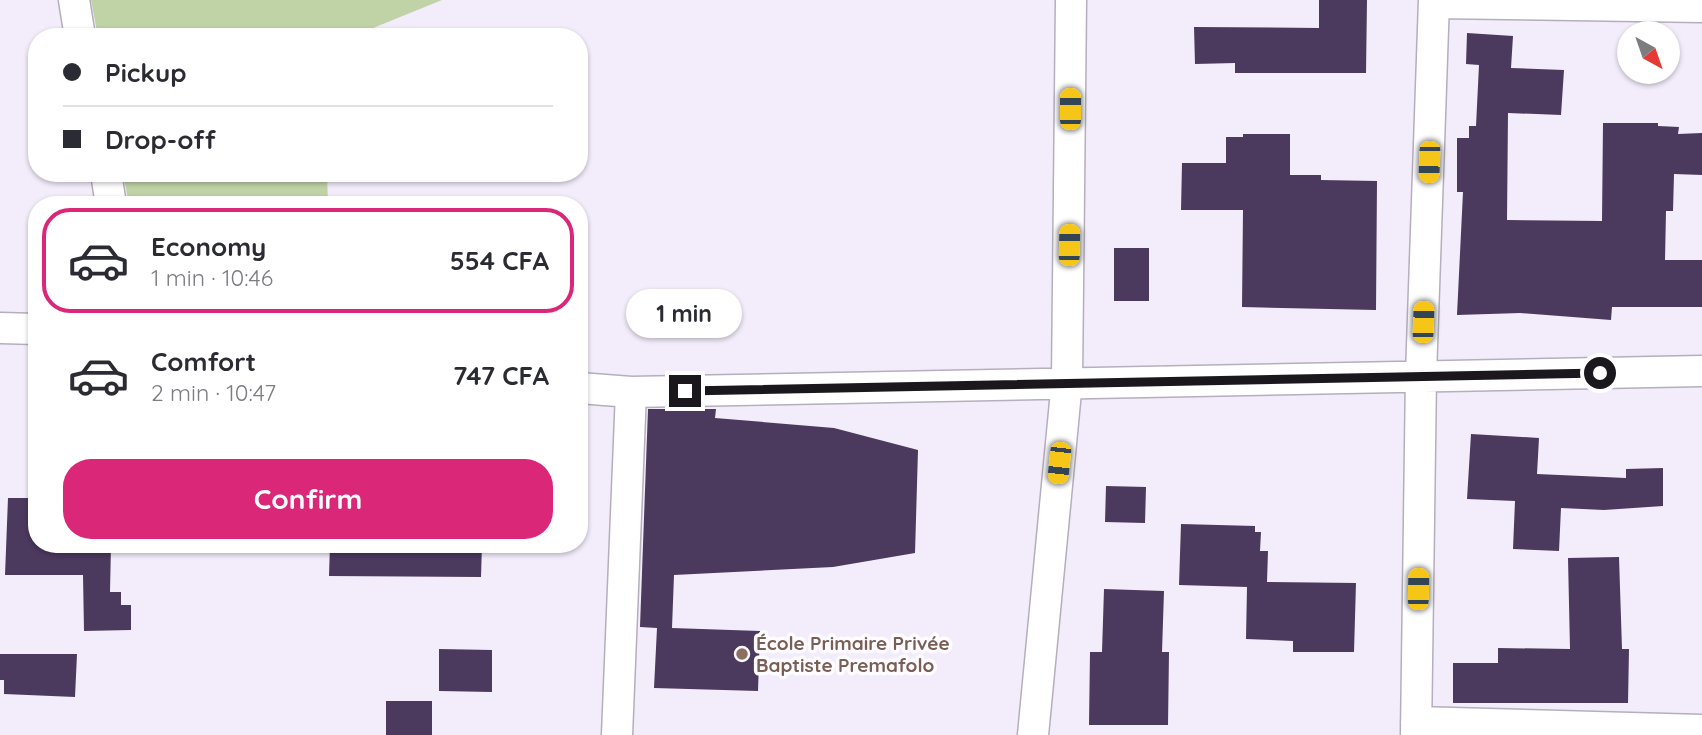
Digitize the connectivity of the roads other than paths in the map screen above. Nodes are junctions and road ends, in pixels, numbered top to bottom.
1 (74, 0) edge
2 (1071, 0) edge
3 (1434, 2) edge
4 (1702, 7) edge
5 (79, 28) edge
6 (0, 328) edge
7 (28, 329) edge
8 (1702, 371) edge
9 (1421, 375) junction
10 (1067, 382) junction
11 (588, 389) edge
12 (631, 392) junction
13 (1416, 729) edge
14 (1702, 730) edge
15 (617, 735) edge
16 (1033, 735) edge

1 - 5 street
2 - 10 street
3 - 4 street
3 - 9 street
6 - 7 street
8 - 9 street
9 - 10 street
9 - 13 street
10 - 12 street
10 - 16 street
11 - 12 street
12 - 15 street
13 - 14 street

